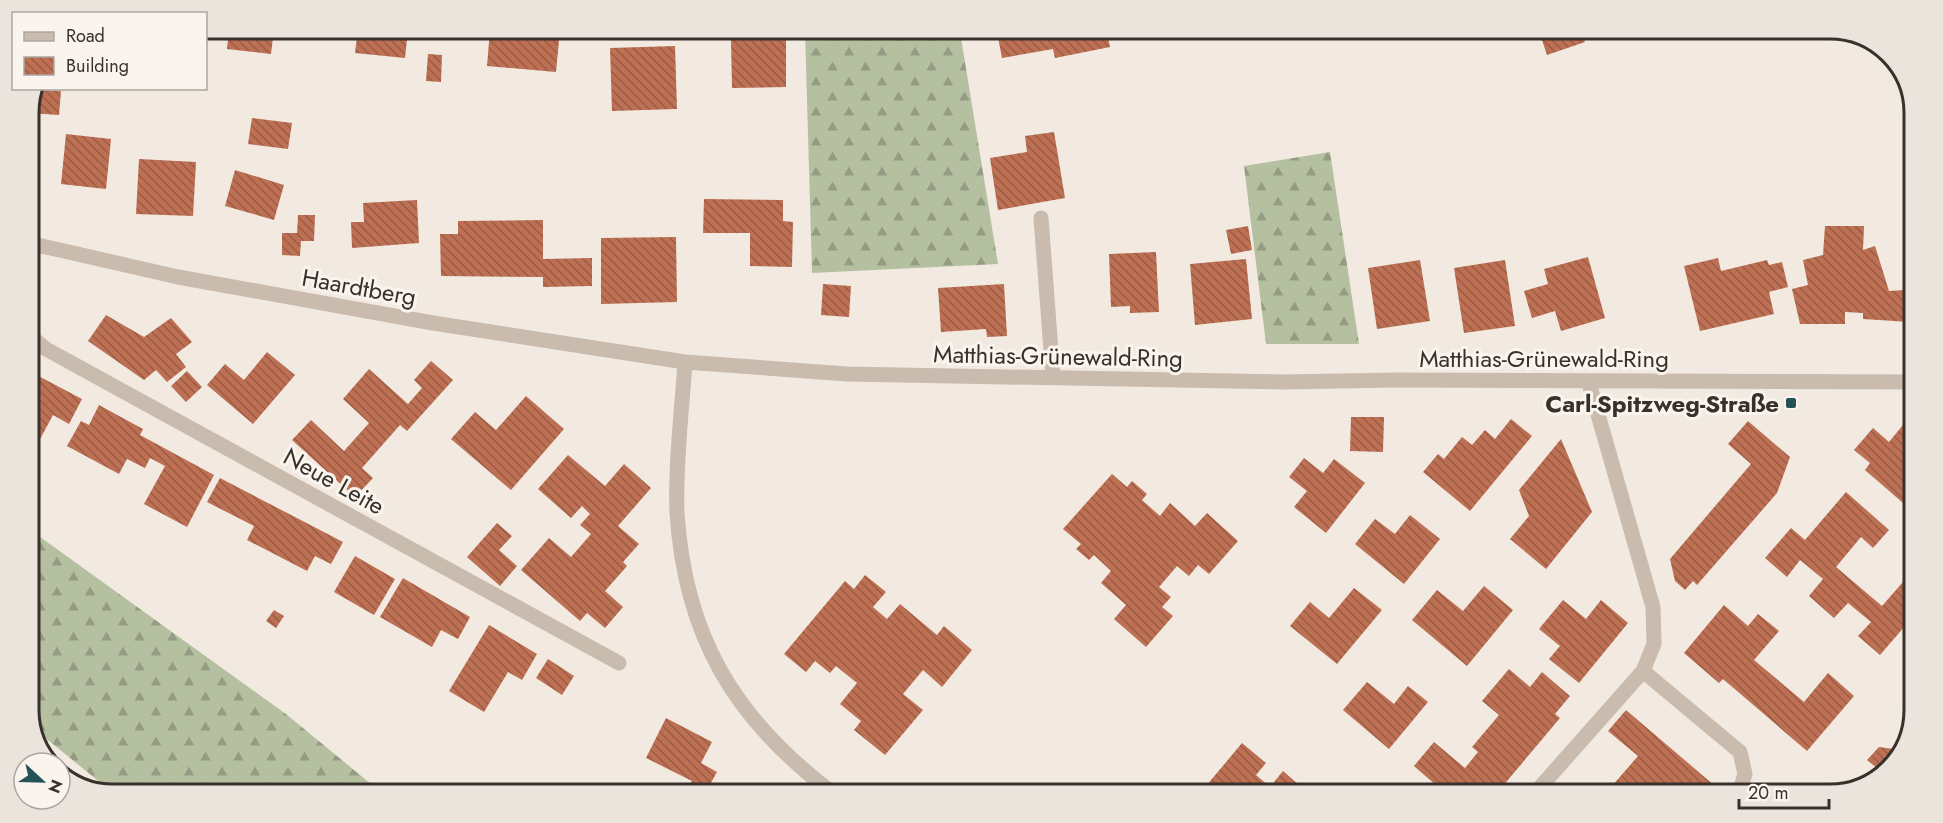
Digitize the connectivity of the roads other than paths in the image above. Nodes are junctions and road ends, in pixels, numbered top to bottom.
1 (1041, 218) dead end
2 (39, 246) edge
3 (39, 343) edge
4 (685, 362) junction
5 (1053, 376) junction
6 (1904, 382) edge
7 (1589, 383) junction
8 (619, 663) dead end
9 (1643, 671) junction
10 (822, 784) edge
11 (1544, 784) edge
12 (1742, 784) edge

1 - 5 street
2 - 4 street, Haardtberg
3 - 8 street, Neue Leite
4 - 5 street, Matthias-Grünewald-Ring
4 - 10 street
5 - 7 street, Matthias-Grünewald-Ring
6 - 7 street, Matthias-Grünewald-Ring
7 - 9 street
9 - 11 street
9 - 12 street

